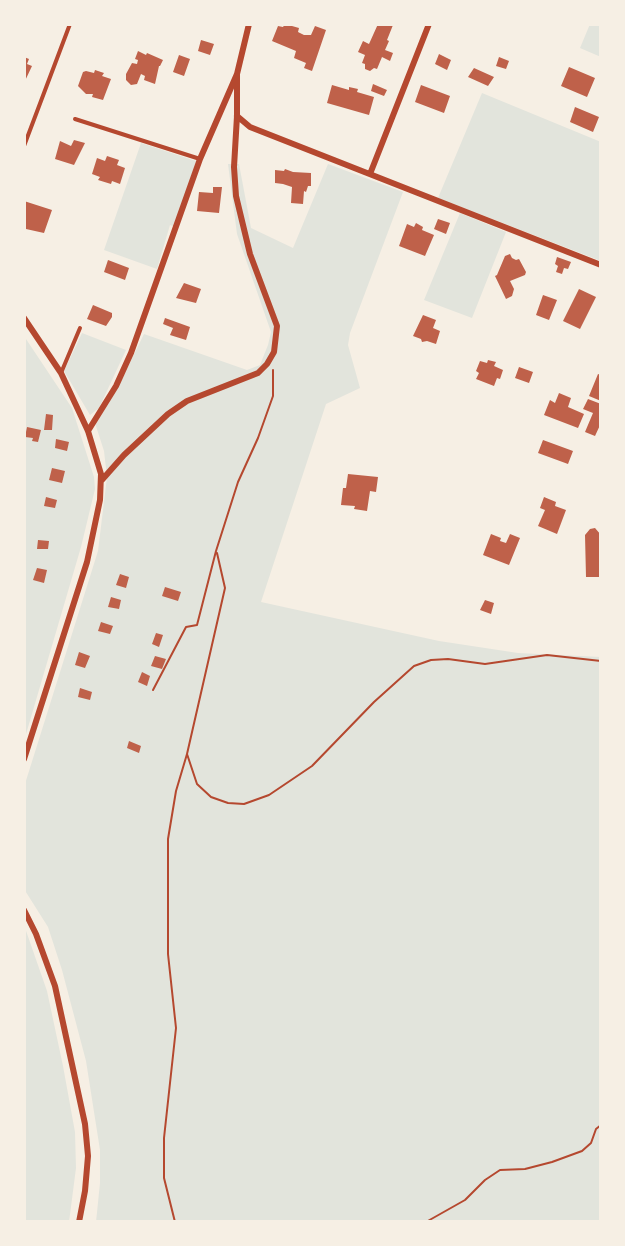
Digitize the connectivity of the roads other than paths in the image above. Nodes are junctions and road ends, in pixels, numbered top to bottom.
1 (70, 24) edge
2 (249, 24) edge
3 (429, 24) edge
4 (237, 74) junction
5 (237, 116) junction
6 (75, 118) dead end
7 (24, 146) edge
8 (200, 159) junction
9 (370, 174) junction
10 (601, 265) edge
11 (24, 318) edge
12 (81, 328) dead end
13 (61, 373) junction
14 (88, 431) junction
15 (101, 481) junction
16 (24, 759) edge
17 (24, 910) edge
18 (79, 1222) edge

1 - 7 lane
2 - 4 street
3 - 9 street
4 - 5 street
4 - 8 street
5 - 9 street
5 - 15 street
6 - 8 lane
8 - 14 street
9 - 10 street
11 - 13 street
12 - 13 lane
13 - 14 street
14 - 15 street
15 - 16 street
17 - 18 street

